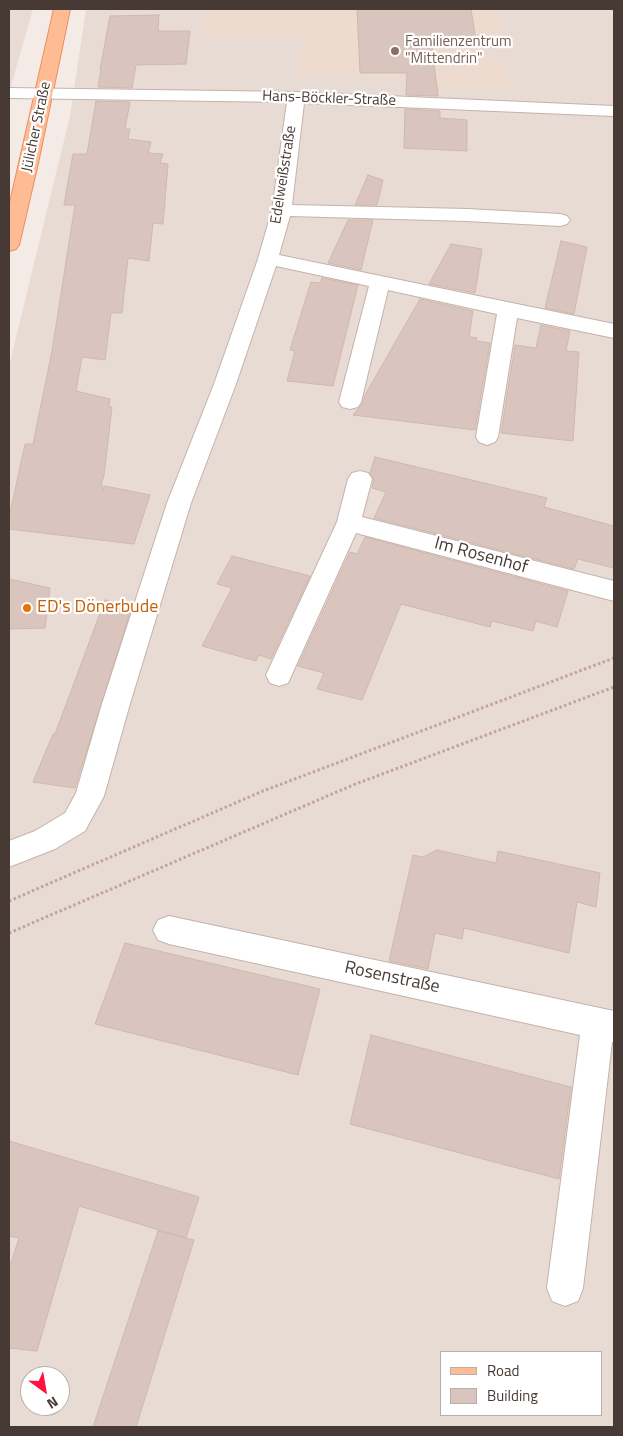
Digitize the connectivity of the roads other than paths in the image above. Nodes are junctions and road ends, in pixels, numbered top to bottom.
1 (62, 9) edge
2 (9, 93) edge
3 (44, 93) junction
4 (296, 97) junction
5 (614, 111) edge
6 (282, 210) junction
7 (560, 220) dead end
8 (9, 245) edge
9 (268, 259) junction
10 (380, 282) junction
11 (508, 310) junction
12 (614, 331) edge
13 (350, 402) dead end
14 (487, 436) dead end
15 (360, 479) dead end
16 (349, 522) junction
17 (614, 591) edge
18 (279, 675) dead end
19 (9, 854) edge
20 (169, 930) dead end
21 (606, 1025) edge
22 (565, 1288) dead end

1 - 3 main road, Jülicher Straße
2 - 3 street, Hans-Böckler-Straße
3 - 4 street, Hans-Böckler-Straße
3 - 8 main road, Jülicher Straße
4 - 5 street, Hans-Böckler-Straße
4 - 6 street, Edelweißstraße
6 - 7 street
6 - 9 street, Edelweißstraße
9 - 10 street
9 - 19 street, Edelweißstraße
10 - 11 street
10 - 13 street
11 - 12 street
11 - 14 street
15 - 16 street
16 - 17 street, Im Rosenhof
16 - 18 street
20 - 21 street, Rosenstraße
21 - 22 street

